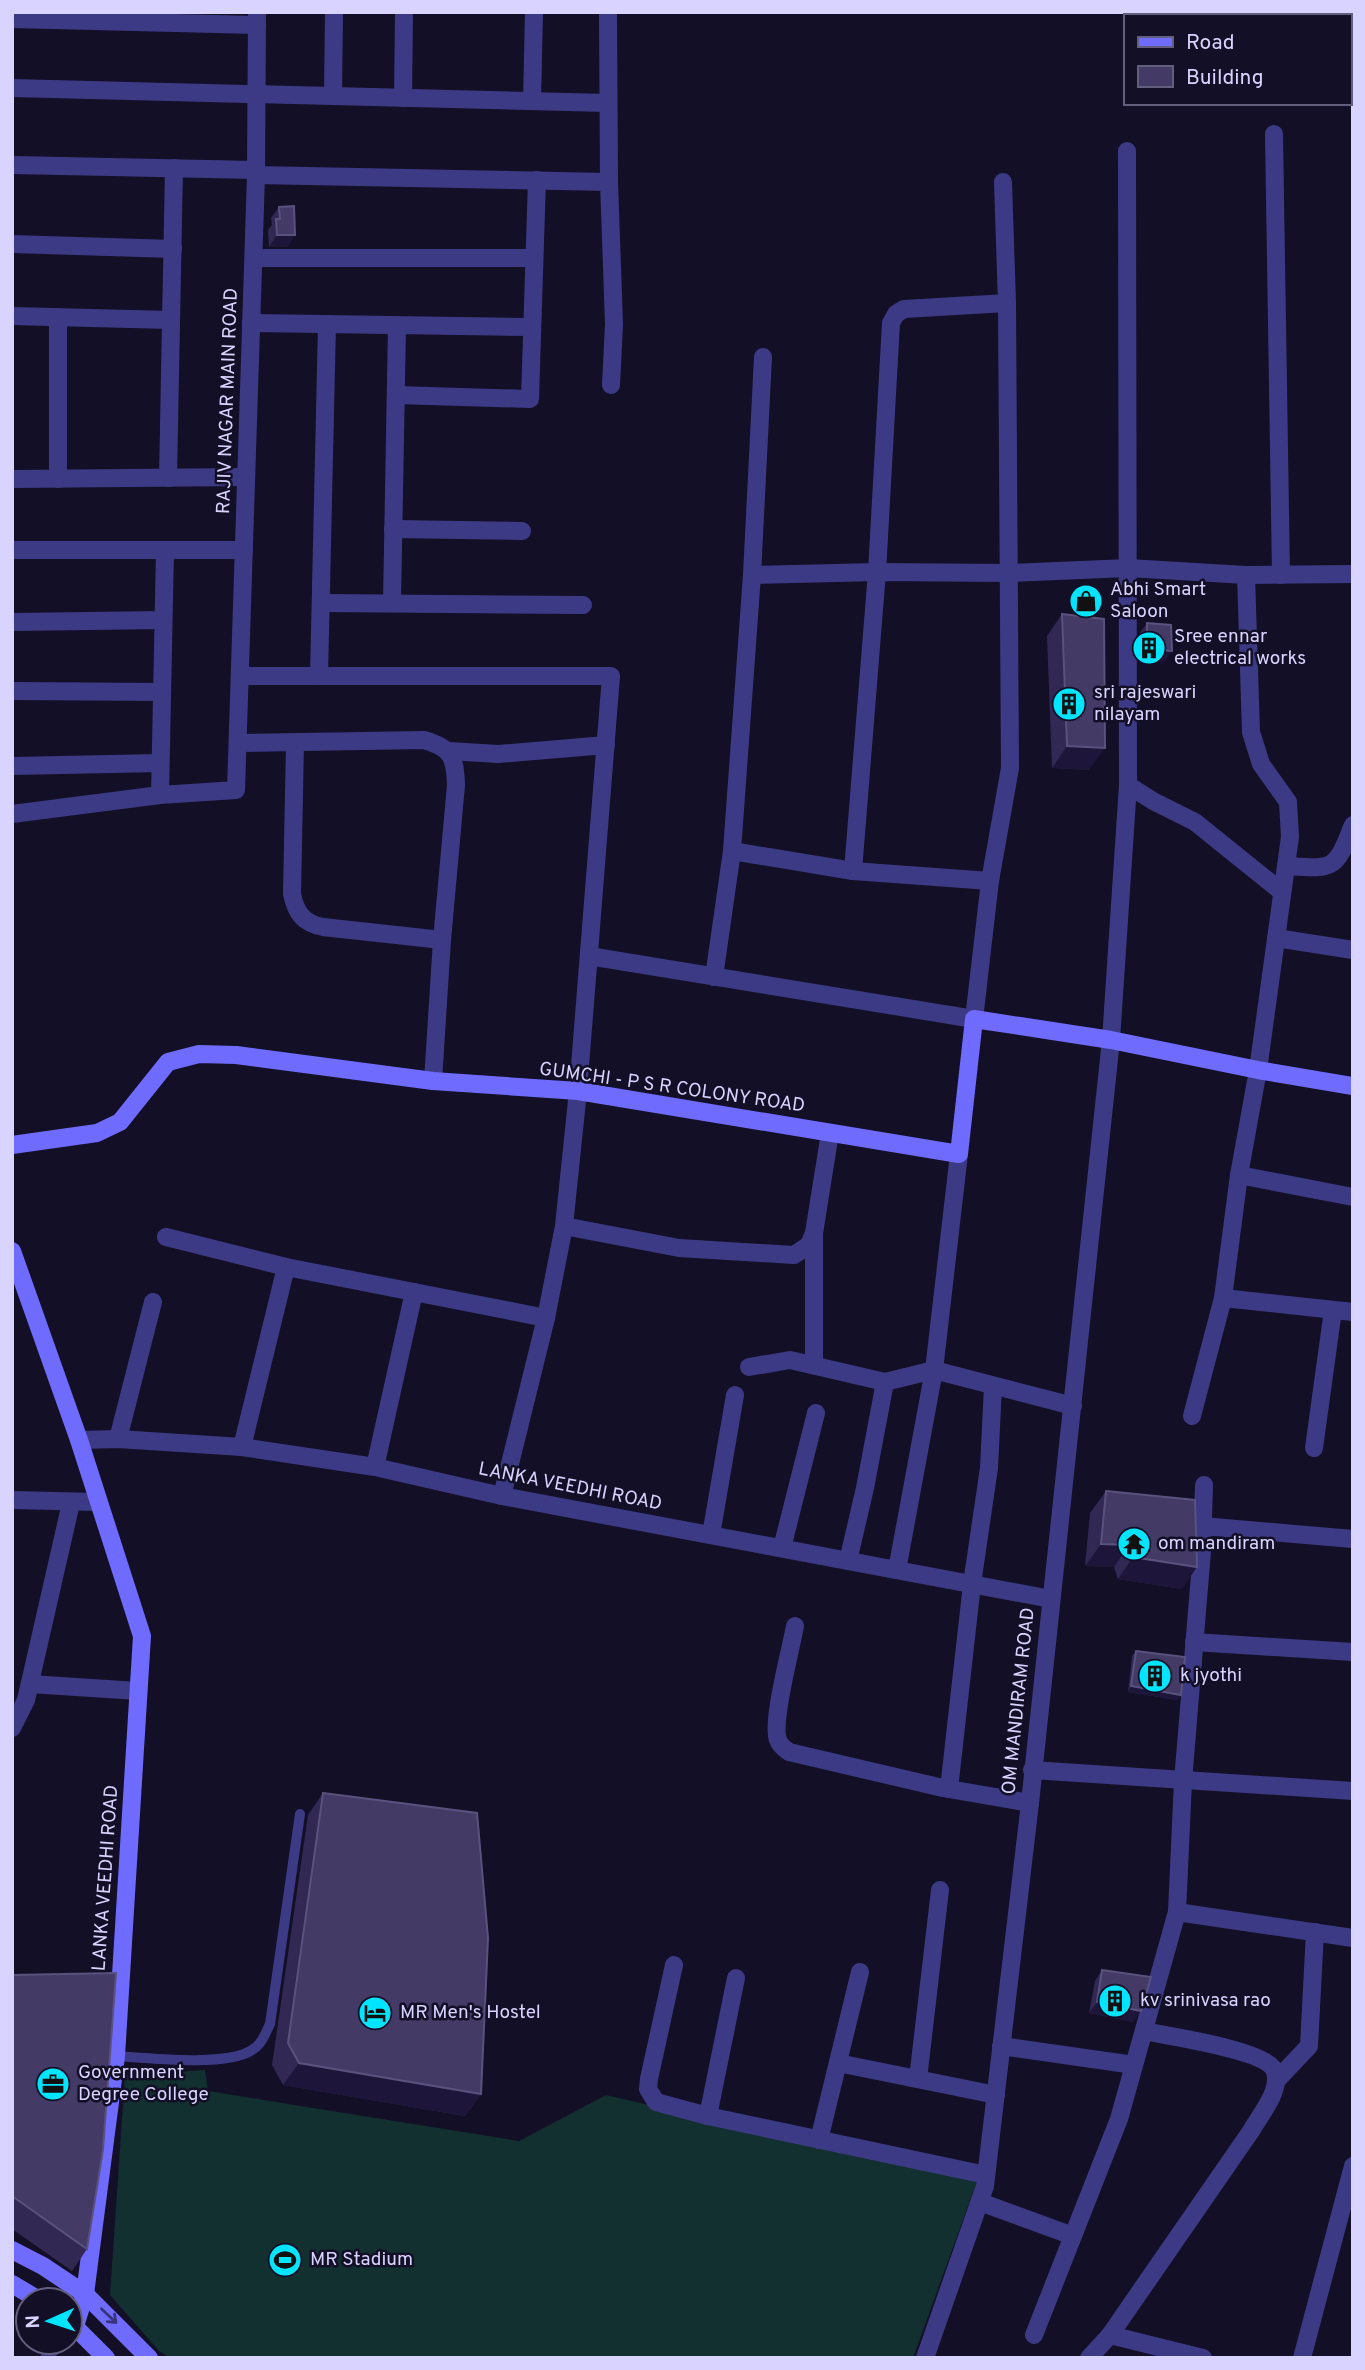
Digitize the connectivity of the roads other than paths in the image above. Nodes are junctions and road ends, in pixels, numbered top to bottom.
1 (334, 12) edge
2 (404, 12) edge
3 (534, 12) edge
4 (608, 12) edge
5 (12, 19) edge
6 (257, 19) edge
7 (12, 89) edge
8 (256, 94) junction
9 (333, 96) junction
10 (403, 98) junction
11 (532, 101) junction
12 (607, 103) junction
13 (1273, 134) dead end
14 (1127, 152) dead end
15 (12, 164) edge
16 (174, 169) junction
17 (256, 172) junction
18 (537, 180) junction
19 (609, 182) junction
20 (1003, 182) dead end
21 (12, 244) edge
22 (173, 249) junction
23 (254, 258) junction
24 (534, 258) junction
25 (1007, 303) junction
26 (12, 316) edge
27 (58, 317) junction
28 (171, 320) junction
29 (251, 323) junction
30 (327, 324) junction
31 (397, 325) junction
32 (532, 327) junction
33 (763, 357) dead end
34 (611, 385) dead end
35 (396, 395) junction
36 (168, 478) junction
37 (246, 478) junction
38 (58, 479) junction
39 (12, 480) edge
40 (393, 529) junction
41 (522, 531) dead end
42 (12, 550) edge
43 (165, 550) junction
44 (244, 550) junction
45 (1128, 568) junction
46 (877, 572) junction
47 (1009, 573) junction
48 (1353, 574) edge
49 (752, 575) junction
50 (1246, 575) junction
51 (1281, 575) junction
52 (321, 603) junction
53 (392, 603) junction
54 (583, 605) dead end
55 (163, 620) junction
56 (12, 622) edge
57 (240, 676) junction
58 (319, 676) junction
59 (12, 691) edge
60 (162, 692) junction
61 (295, 743) junction
62 (238, 744) junction
63 (606, 745) junction
64 (449, 751) junction
65 (160, 763) junction
66 (12, 765) edge
67 (1128, 785) junction
68 (160, 795) junction
69 (12, 814) edge
70 (1353, 825) edge
71 (732, 851) junction
72 (1286, 866) junction
73 (853, 871) junction
74 (990, 881) junction
75 (1282, 892) junction
76 (1276, 939) junction
77 (442, 940) junction
78 (1353, 950) edge
79 (589, 957) junction
80 (713, 977) junction
81 (974, 1019) junction
82 (1111, 1040) junction
83 (1258, 1070) junction
84 (433, 1081) junction
85 (1353, 1086) edge
86 (578, 1091) junction
87 (830, 1133) junction
88 (12, 1145) edge
89 (959, 1154) junction
90 (1239, 1175) junction
91 (1353, 1197) edge
92 (564, 1226) junction
93 (814, 1233) junction
94 (166, 1237) dead end
95 (12, 1251) edge
96 (286, 1267) junction
97 (17, 1275) edge
98 (414, 1292) junction
99 (1223, 1298) junction
100 (153, 1302) dead end
101 (1333, 1310) junction
102 (1353, 1312) edge
103 (546, 1318) junction
104 (814, 1365) junction
105 (749, 1367) dead end
106 (934, 1370) junction
107 (885, 1381) junction
108 (993, 1386) junction
109 (734, 1395) dead end
110 (1073, 1406) junction
111 (816, 1413) dead end
112 (1192, 1416) dead end
113 (118, 1439) junction
114 (79, 1440) junction
115 (242, 1447) junction
116 (1314, 1448) dead end
117 (375, 1467) junction
118 (1204, 1485) dead end
119 (502, 1496) junction
120 (12, 1500) edge
121 (97, 1502) junction
122 (71, 1503) junction
123 (1202, 1527) junction
124 (711, 1535) junction
125 (1353, 1539) edge
126 (782, 1548) junction
127 (848, 1561) junction
128 (897, 1570) junction
129 (972, 1584) junction
130 (1051, 1599) junction
131 (795, 1626) dead end
132 (1194, 1642) junction
133 (1353, 1652) edge
134 (30, 1684) junction
135 (138, 1691) junction
136 (12, 1728) edge
137 (1032, 1770) junction
138 (1183, 1781) junction
139 (949, 1789) junction
140 (1353, 1791) edge
141 (1030, 1803) junction
142 (300, 1814) dead end
143 (940, 1890) dead end
144 (1177, 1912) junction
145 (1315, 1932) junction
146 (1353, 1938) edge
147 (674, 1965) dead end
148 (860, 1972) dead end
149 (736, 1978) dead end
150 (1144, 2031) junction
151 (1001, 2046) junction
152 (116, 2056) junction
153 (838, 2063) junction
154 (1134, 2065) junction
155 (918, 2079) junction
156 (1276, 2081) junction
157 (996, 2095) junction
158 (708, 2116) junction
159 (820, 2140) junction
160 (1353, 2166) edge
161 (986, 2175) junction
162 (980, 2202) junction
163 (1073, 2236) junction
164 (12, 2250) edge
165 (85, 2294) junction
166 (84, 2297) edge
167 (1034, 2335) dead end
168 (1110, 2335) junction
169 (84, 2338) edge
170 (106, 2358) edge
171 (149, 2358) edge
172 (925, 2358) edge
173 (1089, 2358) edge
174 (1203, 2358) edge
175 (1302, 2358) edge

1 - 9 street
2 - 10 street
3 - 11 street
4 - 12 street
5 - 6 street
6 - 8 street, RAJIV NAGAR MAIN ROAD
7 - 8 street
8 - 9 street
8 - 17 street, RAJIV NAGAR MAIN ROAD
9 - 10 street
10 - 11 street
11 - 12 street
12 - 19 street
13 - 51 street
14 - 45 street, OM MANDIRAM ROAD
15 - 16 street
16 - 17 street
16 - 22 street
17 - 18 street
17 - 23 street, RAJIV NAGAR MAIN ROAD
18 - 19 street
18 - 24 street
19 - 34 street
20 - 25 street
21 - 22 street
22 - 28 street
23 - 24 street
23 - 29 street, RAJIV NAGAR MAIN ROAD
24 - 32 street
25 - 46 street
25 - 47 street
26 - 27 street
27 - 28 street
27 - 38 street
28 - 36 street
29 - 30 street
29 - 37 street, RAJIV NAGAR MAIN ROAD
30 - 31 street
30 - 52 street
31 - 32 street
31 - 35 street
32 - 35 street
33 - 49 street
35 - 40 street
36 - 37 street
36 - 38 street
37 - 44 street, RAJIV NAGAR MAIN ROAD
38 - 39 street
40 - 41 street
40 - 53 street
42 - 43 street
43 - 44 street
43 - 55 street
44 - 57 street, RAJIV NAGAR MAIN ROAD
45 - 47 street
45 - 50 street
45 - 67 street, OM MANDIRAM ROAD
46 - 47 street
46 - 49 street
46 - 73 street
47 - 74 street
48 - 51 street
49 - 71 street
50 - 51 street
50 - 72 street
52 - 53 street
52 - 58 street
53 - 54 street
55 - 56 street
55 - 60 street
57 - 58 street
57 - 62 street, RAJIV NAGAR MAIN ROAD
58 - 63 street
59 - 60 street
60 - 65 street
61 - 62 street
61 - 64 street
61 - 77 street
62 - 68 street, RAJIV NAGAR MAIN ROAD
63 - 64 street
63 - 79 street
64 - 77 street
65 - 66 street
65 - 68 street
67 - 75 street
67 - 82 street, OM MANDIRAM ROAD
68 - 69 street
70 - 72 street
71 - 73 street
71 - 80 street
72 - 75 street
73 - 74 street
74 - 81 street
75 - 76 street
76 - 78 street
76 - 83 street
77 - 84 street
79 - 80 street
79 - 86 street
80 - 81 street
81 - 82 street
81 - 89 street
82 - 83 street
82 - 110 street, OM MANDIRAM ROAD
83 - 85 street
83 - 90 street
84 - 86 street, GUMCHI - P S R COLONY ROAD
84 - 88 street, GUMCHI - P S R COLONY ROAD
86 - 87 street, GUMCHI - P S R COLONY ROAD
86 - 92 street
87 - 89 street, GUMCHI - P S R COLONY ROAD
87 - 93 street
89 - 106 street
90 - 91 street
90 - 99 street
92 - 93 street
92 - 103 street
93 - 104 street
94 - 96 street
95 - 97 street, LANKA VEEDHI ROAD
96 - 98 street
96 - 115 street
97 - 114 street, LANKA VEEDHI ROAD
98 - 103 street
98 - 117 street
99 - 101 street
99 - 112 street
100 - 113 street
101 - 102 street
101 - 116 street
103 - 119 street
104 - 105 street
104 - 107 street
106 - 107 street
106 - 108 street
106 - 128 street
107 - 127 street
108 - 110 street
108 - 129 street
109 - 124 street
110 - 130 street, OM MANDIRAM ROAD
111 - 126 street
113 - 114 street, LANKA VEEDHI ROAD
113 - 115 street, LANKA VEEDHI ROAD
114 - 121 street, LANKA VEEDHI ROAD
115 - 117 street, LANKA VEEDHI ROAD
117 - 119 street, LANKA VEEDHI ROAD
118 - 123 street
119 - 124 street, LANKA VEEDHI ROAD
120 - 122 street
121 - 122 street
121 - 135 street, LANKA VEEDHI ROAD
122 - 134 street
123 - 125 street
123 - 132 street
124 - 126 street, LANKA VEEDHI ROAD
126 - 127 street, LANKA VEEDHI ROAD
127 - 128 street, LANKA VEEDHI ROAD
128 - 129 street, LANKA VEEDHI ROAD
129 - 130 street, LANKA VEEDHI ROAD
129 - 139 street
130 - 137 street, OM MANDIRAM ROAD
131 - 139 street
132 - 133 street
132 - 138 street
134 - 135 street
134 - 136 street
135 - 152 street, LANKA VEEDHI ROAD
137 - 138 street
137 - 141 street, OM MANDIRAM ROAD
138 - 140 street
138 - 144 street
139 - 141 street
141 - 151 street, OM MANDIRAM ROAD
142 - 152 lane
143 - 155 street
144 - 145 street
144 - 150 street
145 - 146 street
145 - 156 street
147 - 158 street
148 - 153 street
149 - 158 street
150 - 154 street
150 - 156 street
151 - 154 street
151 - 157 street, OM MANDIRAM ROAD
152 - 165 street, LANKA VEEDHI ROAD
153 - 155 street
153 - 159 street
154 - 163 street
155 - 157 street
156 - 168 street
157 - 161 street, OM MANDIRAM ROAD
158 - 159 street
159 - 161 street
160 - 175 street
161 - 162 street, OM MANDIRAM ROAD
162 - 163 street
162 - 172 street, OM MANDIRAM ROAD
163 - 167 street
164 - 165 street
165 - 166 street, LANKA VEEDHI ROAD
165 -> 171 street
168 - 173 street
168 - 174 street
169 - 170 street

